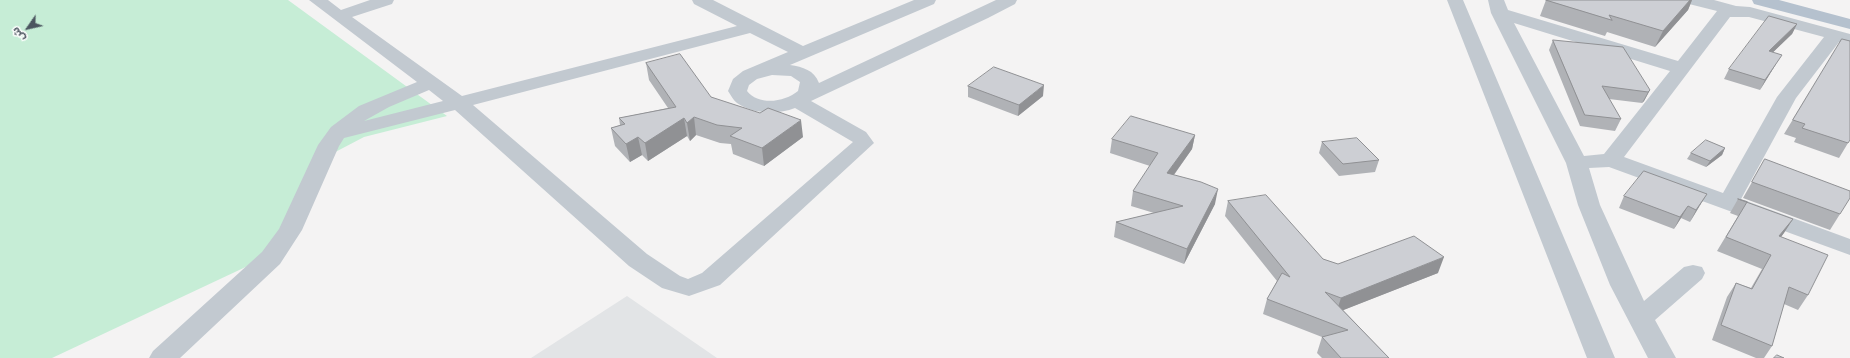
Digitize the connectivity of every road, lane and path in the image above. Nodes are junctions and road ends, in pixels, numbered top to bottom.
1 (317, 0) edge
2 (386, 0) edge
3 (700, 0) edge
4 (928, 0) edge
5 (1009, 0) edge
6 (1455, 0) edge
7 (1695, 0) edge
8 (1760, 0) edge
9 (1788, 0) edge
10 (1498, 6) edge
11 (1735, 11) junction
12 (339, 16) junction
13 (1850, 16) edge
14 (752, 27) junction
15 (1845, 32) edge
16 (802, 53) junction
17 (1681, 68) junction
18 (759, 71) junction
19 (431, 83) junction
20 (800, 99) junction
21 (459, 103) junction
22 (336, 134) junction
23 (1611, 160) junction
24 (1578, 163) junction
25 (1728, 203) junction
26 (1850, 248) edge
27 (1693, 273) dead end
28 (1640, 318) junction
29 (163, 358) edge
30 (1601, 358) edge
31 (1662, 358) edge

1 - 12 street
2 - 12 street
3 - 14 street
4 - 16 street
5 - 20 street
6 - 30 street
7 - 11 street
8 - 15 main road
9 - 13 main road
10 - 17 street
10 - 24 street
11 - 15 street
11 - 17 street
12 - 19 street
14 - 16 street
14 - 21 street
15 - 25 street
16 - 18 street
17 - 23 street
18 - 20 street
18 - 20 street
19 - 21 street
19 - 22 street
20 - 21 street
21 - 22 street
22 - 29 street
23 - 24 street
23 - 25 street
24 - 28 street
25 - 26 street
27 - 28 street
28 - 31 street

